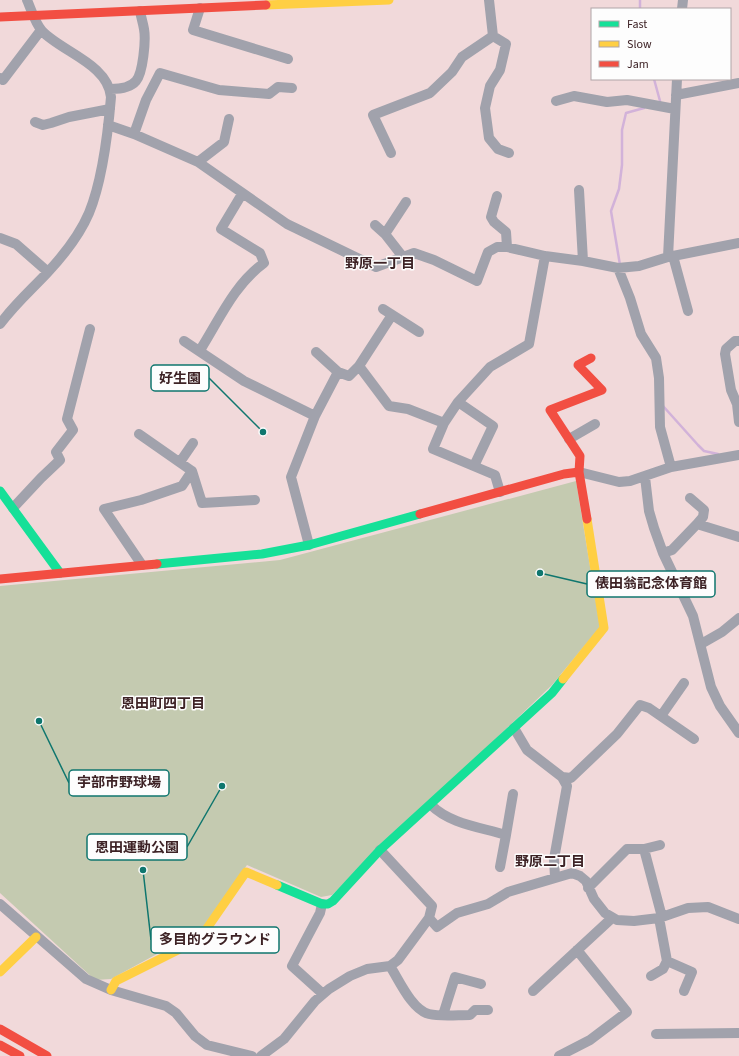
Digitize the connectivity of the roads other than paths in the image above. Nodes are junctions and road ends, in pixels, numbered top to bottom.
1 (27, 0) edge
2 (390, 0) edge
3 (489, 0) edge
4 (200, 8) junction
5 (140, 11) junction
6 (34, 16) junction
7 (0, 17) edge
8 (41, 30) junction
9 (493, 36) junction
10 (288, 59) dead end
11 (0, 78) edge
12 (677, 80) edge
13 (739, 83) edge
14 (292, 88) dead end
15 (111, 89) junction
16 (676, 95) junction
17 (556, 101) dead end
18 (110, 109) junction
19 (676, 109) junction
20 (229, 119) dead end
21 (35, 122) dead end
22 (108, 125) junction
23 (134, 134) junction
24 (392, 153) dead end
25 (509, 153) dead end
26 (198, 162) junction
27 (578, 190) dead end
28 (242, 194) junction
29 (497, 196) dead end
30 (406, 202) dead end
31 (376, 225) dead end
32 (385, 234) junction
33 (0, 238) edge
34 (739, 243) edge
35 (507, 246) junction
36 (545, 256) junction
37 (670, 256) junction
38 (403, 257) junction
39 (583, 261) junction
40 (618, 268) junction
41 (48, 272) junction
42 (383, 309) dead end
43 (688, 311) dead end
44 (392, 315) junction
45 (0, 324) edge
46 (90, 329) dead end
47 (419, 332) dead end
48 (735, 337) edge
49 (184, 341) dead end
50 (202, 347) dead end
51 (316, 352) dead end
52 (591, 358) dead end
53 (359, 366) junction
54 (338, 372) junction
55 (458, 402) junction
56 (315, 416) junction
57 (739, 422) edge
58 (444, 423) junction
59 (595, 424) dead end
60 (139, 434) dead end
61 (569, 439) junction
62 (193, 443) dead end
63 (739, 453) edge
64 (180, 462) junction
65 (474, 466) junction
66 (671, 467) junction
67 (192, 471) junction
68 (579, 472) junction
69 (645, 477) junction
70 (0, 491) edge
71 (500, 492) junction
72 (690, 498) dead end
73 (255, 500) dead end
74 (13, 508) junction
75 (697, 524) junction
76 (739, 537) edge
77 (309, 545) junction
78 (663, 553) junction
79 (142, 565) junction
80 (60, 573) junction
81 (0, 579) edge
82 (739, 618) edge
83 (701, 644) junction
84 (684, 683) dead end
85 (661, 716) junction
86 (514, 728) junction
87 (739, 733) edge
88 (694, 739) dead end
89 (562, 777) junction
90 (513, 794) dead end
91 (431, 804) junction
92 (506, 835) junction
93 (660, 846) dead end
94 (644, 849) junction
95 (380, 850) junction
96 (500, 867) dead end
97 (555, 877) junction
98 (588, 888) junction
99 (0, 904) edge
100 (322, 904) junction
101 (661, 917) junction
102 (430, 918) junction
103 (612, 918) junction
104 (739, 919) edge
105 (36, 937) junction
106 (577, 950) junction
107 (667, 961) junction
108 (390, 966) junction
109 (0, 972) edge
110 (651, 976) dead end
111 (481, 984) dead end
112 (111, 990) junction
113 (533, 991) dead end
114 (684, 991) dead end
115 (323, 994) junction
116 (488, 1010) dead end
117 (443, 1015) junction
118 (0, 1029) edge
119 (739, 1033) edge
120 (656, 1034) dead end
121 (0, 1045) edge
122 (20, 1056) edge
123 (47, 1056) edge
124 (252, 1056) edge
125 (261, 1056) edge
126 (559, 1056) edge

1 - 6 street
2 - 4 main road
3 - 9 street
4 - 5 main road
4 - 10 street
5 - 6 main road
5 - 15 street
6 - 7 main road
6 - 8 street
8 - 11 street
8 - 15 street
9 - 24 street
9 - 25 street
12 - 16 street
13 - 16 street
14 - 23 street
15 - 18 street
16 - 19 street
17 - 19 street
18 - 21 street
18 - 22 street
19 - 37 street
20 - 26 street
22 - 23 street
22 - 41 street
23 - 26 street
26 - 28 street
27 - 39 street
28 - 38 street
28 - 50 street
29 - 35 street
30 - 32 street
31 - 32 street
32 - 38 street
33 - 41 street
34 - 37 street
35 - 36 street
35 - 38 street
36 - 39 street
36 - 55 street
37 - 40 street
37 - 43 street
39 - 40 street
40 - 66 street
41 - 45 street
42 - 44 street
44 - 47 street
44 - 53 street
46 - 74 street
48 - 57 street
49 - 56 street
51 - 54 street
52 - 61 main road
53 - 54 street
53 - 58 street
54 - 56 street
55 - 58 street
55 - 65 street
56 - 77 street
58 - 65 street
59 - 61 street
60 - 64 street
61 - 68 main road
62 - 64 street
63 - 66 street
64 - 67 street
65 - 71 street
66 - 69 street
67 - 73 street
67 - 79 street
68 - 69 street
68 - 71 main road
68 - 86 main road
69 - 78 street
70 - 74 main road
71 - 77 main road
72 - 75 street
74 - 80 main road
75 - 76 street
75 - 78 street
77 - 79 main road
78 - 83 street
79 - 80 main road
80 - 81 main road
82 - 83 street
83 - 87 street
84 - 85 street
85 - 88 street
85 - 89 street
86 - 89 street
86 - 91 main road
89 - 97 street
90 - 92 street
91 - 92 street
91 - 95 main road
92 - 96 street
93 - 94 street
94 - 98 street
94 - 101 street
95 - 100 main road
95 - 102 street
97 - 98 street
97 - 102 street
98 - 103 street
99 - 105 street
100 - 112 main road
100 - 115 street
101 - 103 street
101 - 104 street
101 - 107 street
102 - 108 street
103 - 106 street
105 - 109 main road
105 - 112 street
106 - 113 street
106 - 126 street
107 - 110 street
107 - 114 street
108 - 115 street
108 - 117 street
111 - 117 street
112 - 124 street
115 - 125 street
116 - 117 street
118 - 123 main road
119 - 120 street
121 - 122 main road

